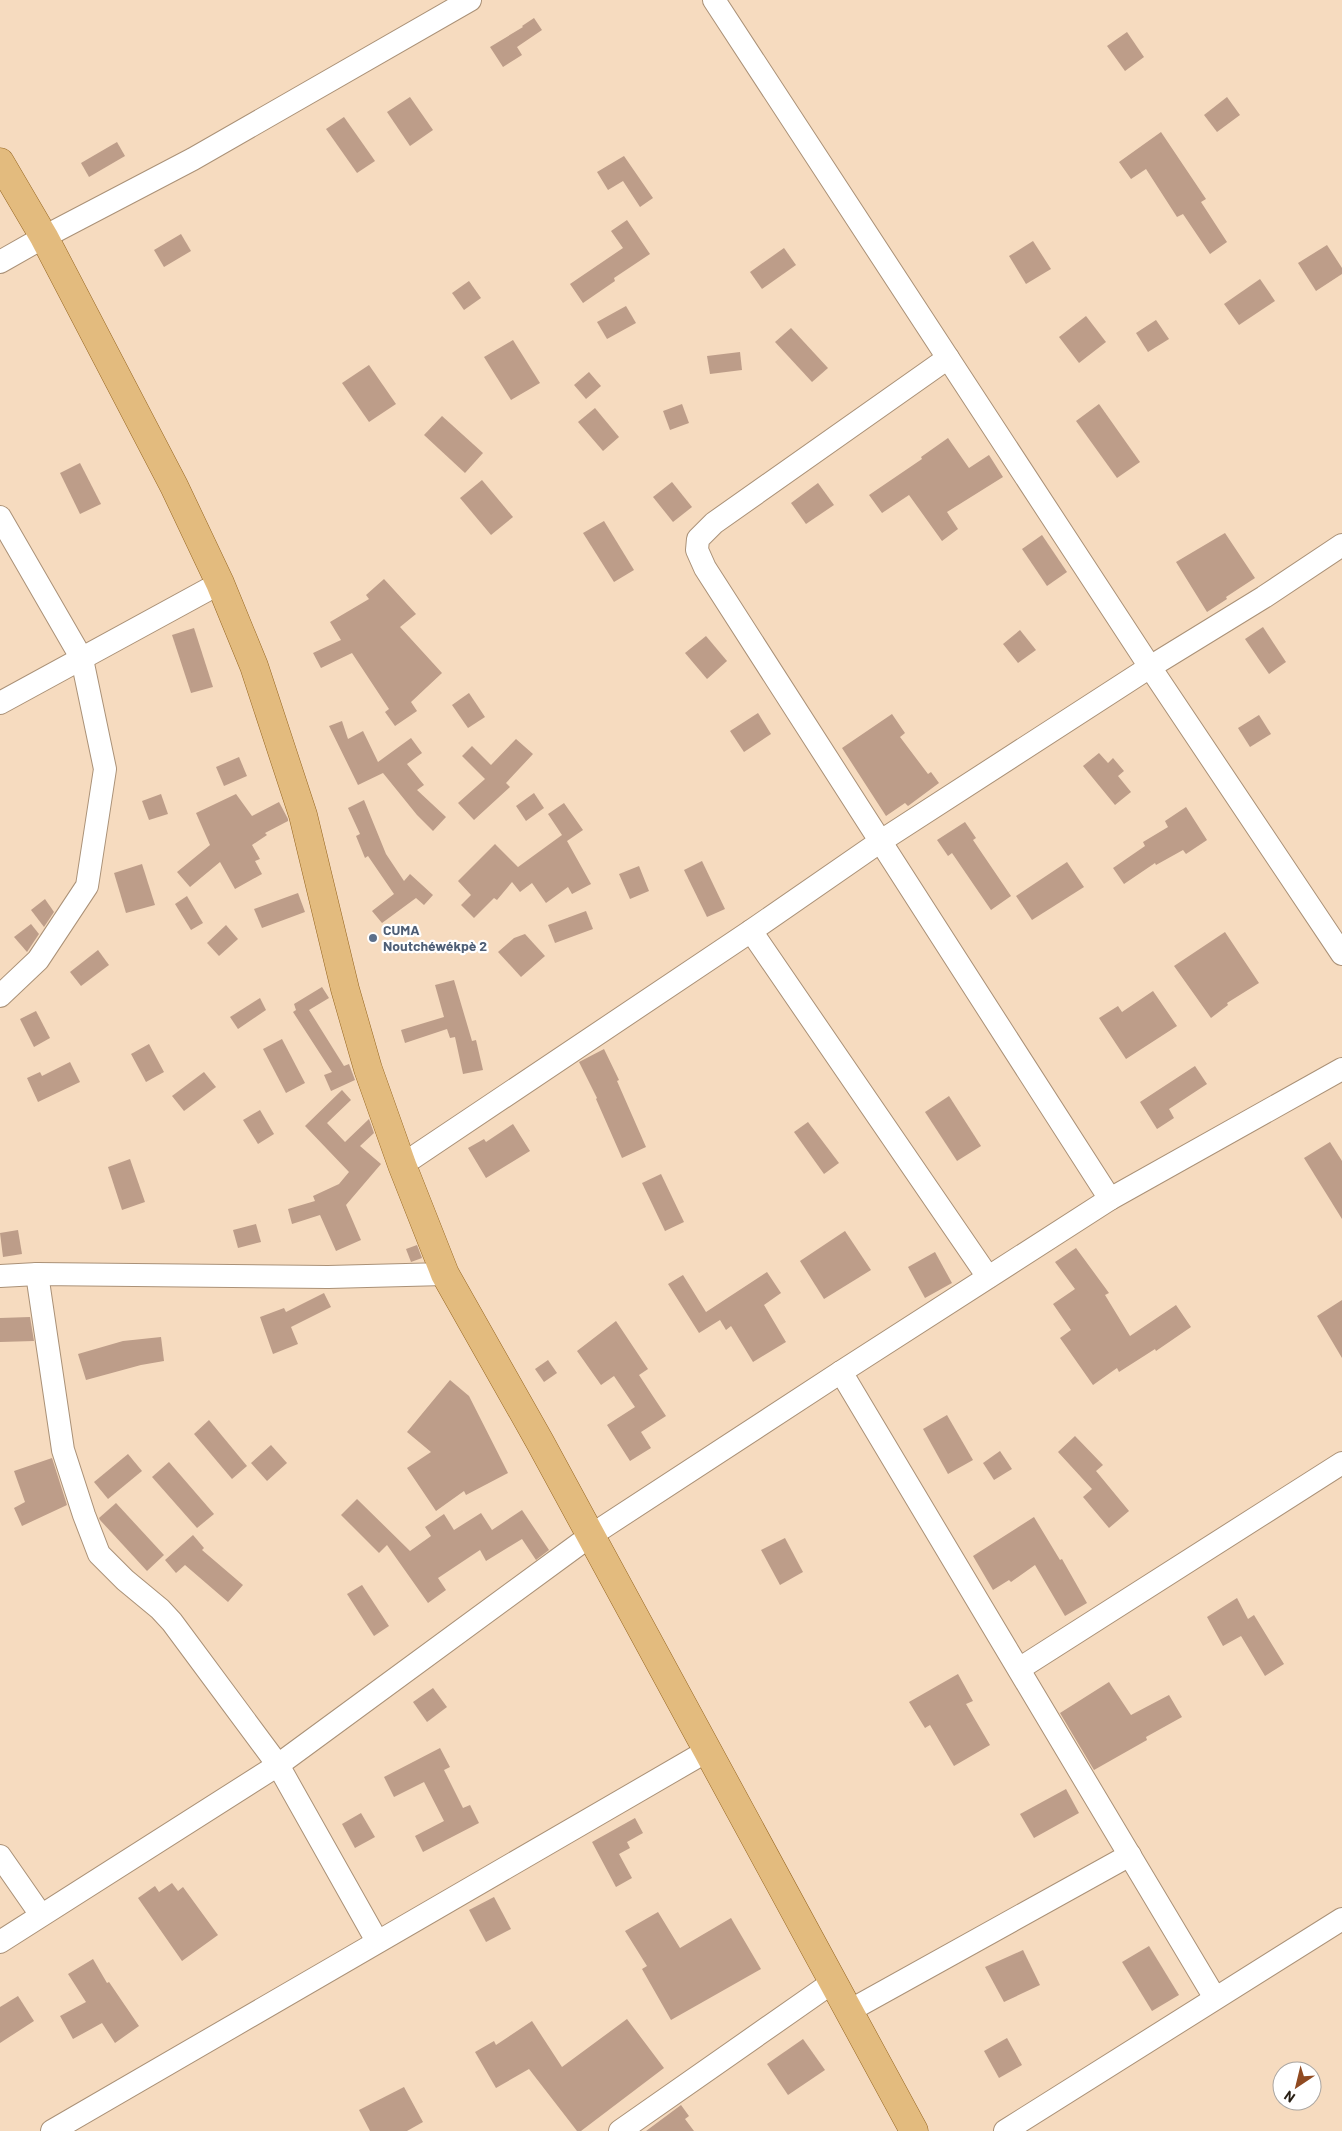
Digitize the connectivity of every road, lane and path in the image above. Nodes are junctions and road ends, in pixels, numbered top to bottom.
1 (470, 0) edge
2 (714, 0) edge
3 (0, 162) edge
4 (44, 237) junction
5 (0, 262) edge
6 (948, 358) junction
7 (0, 517) edge
8 (1342, 545) edge
9 (220, 583) junction
10 (82, 659) junction
11 (1150, 667) junction
12 (0, 704) edge
13 (881, 841) junction
14 (751, 931) junction
15 (1342, 954) edge
16 (0, 996) edge
17 (1342, 1069) edge
18 (402, 1165) junction
19 (1110, 1199) junction
20 (38, 1274) junction
21 (445, 1274) junction
22 (0, 1276) edge
23 (988, 1278) junction
24 (841, 1372) junction
25 (1342, 1463) edge
26 (590, 1536) junction
27 (1019, 1669) junction
28 (707, 1751) junction
29 (278, 1765) junction
30 (1130, 1855) junction
31 (0, 1856) edge
32 (40, 1915) junction
33 (1342, 1919) edge
34 (377, 1941) junction
35 (0, 1942) edge
36 (833, 1982) junction
37 (1216, 1998) junction
38 (849, 2011) junction
39 (52, 2131) edge
40 (620, 2131) edge
41 (914, 2131) edge
42 (1004, 2131) edge

1 - 4 street
2 - 6 street
3 - 4 main road
4 - 5 street
4 - 9 main road
6 - 11 street
6 - 13 street
7 - 10 street
8 - 11 street
9 - 10 street
9 - 18 main road
10 - 12 street
10 - 16 street
11 - 13 street
11 - 15 street
13 - 14 street
13 - 19 street
14 - 18 street
14 - 23 street
17 - 19 street
18 - 21 main road
19 - 23 street
20 - 21 street
20 - 22 street
20 - 29 street
21 - 26 main road
23 - 24 street
24 - 26 street
24 - 27 street
25 - 27 street
26 - 28 main road
26 - 29 street
27 - 30 street
28 - 34 street
28 - 36 main road
29 - 32 street
29 - 34 street
30 - 37 street
30 - 38 street
31 - 32 street
32 - 35 street
33 - 37 street
34 - 39 street
36 - 38 main road
36 - 40 street
37 - 42 street
38 - 41 main road

